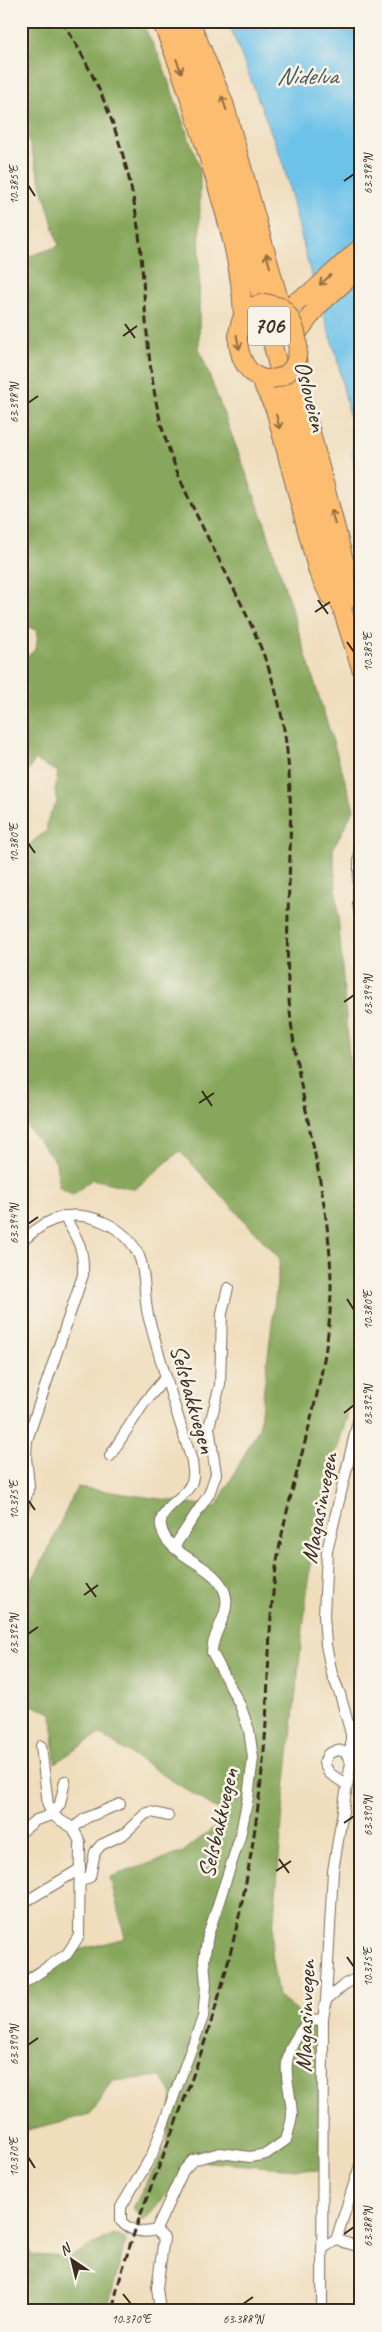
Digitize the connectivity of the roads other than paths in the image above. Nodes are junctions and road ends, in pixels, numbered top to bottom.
1 (161, 21) edge
2 (176, 21) edge
3 (190, 21) edge
4 (361, 247) edge
5 (361, 267) edge
6 (282, 308) junction
7 (248, 311) junction
8 (296, 335) junction
9 (297, 358) junction
10 (266, 378) junction
11 (350, 635) junction
12 (361, 668) edge
13 (360, 834) dead end
14 (361, 923) edge
15 (64, 1216) junction
16 (21, 1242) edge
17 (228, 1288) dead end
18 (166, 1377) junction
19 (361, 1410) edge
20 (110, 1456) dead end
21 (21, 1517) edge
22 (174, 1547) junction
23 (41, 1746) dead end
24 (351, 1762) junction
25 (65, 1781) dead end
26 (346, 1785) junction
27 (120, 1804) dead end
28 (52, 1815) junction
29 (168, 1816) dead end
30 (73, 1828) junction
31 (21, 1832) edge
32 (80, 1869) junction
33 (80, 1882) junction
34 (23, 1903) dead end
35 (361, 1976) edge
36 (21, 1985) edge
37 (326, 2000) junction
38 (323, 2019) junction
39 (361, 2162) edge
40 (156, 2230) junction
41 (336, 2240) junction
42 (361, 2247) edge
43 (322, 2249) junction
44 (160, 2311) edge
45 (322, 2311) edge

1 -> 7 highway, 706
2 - 11 highway, Osloveien / 706
6 -> 3 highway, 706
4 -> 6 highway, 706
5 - 8 highway, 706
6 - 7 highway, 706, bridge
6 - 8 highway, 706, bridge
7 -> 10 highway, 706
8 - 9 highway, 706, bridge
9 - 10 highway, 706, bridge
11 -> 9 highway, 706
10 -> 11 highway, 706
11 - 12 highway, Osloveien / 706
13 - 14 street
15 - 16 street, Selsbakkvegen
15 - 18 street, Selsbakkvegen
15 - 21 street
17 - 22 street
18 - 20 street
18 - 22 street, Selsbakkvegen
19 - 24 street, Magasinvegen
22 - 40 street, Selsbakkvegen
23 - 28 street
24 - 26 street, Magasinvegen
24 - 26 street
25 - 28 street
26 - 37 street, Magasinvegen
27 - 30 street
28 - 30 street
28 - 31 street
29 - 33 street
30 - 32 street
32 - 33 street
32 - 34 street
33 - 36 street
35 - 37 street
37 - 38 street, Magasinvegen
38 - 40 street
38 - 43 street, Magasinvegen
39 - 41 street
40 - 44 street
41 - 42 street
41 - 43 street
43 - 45 street, Magasinvegen

